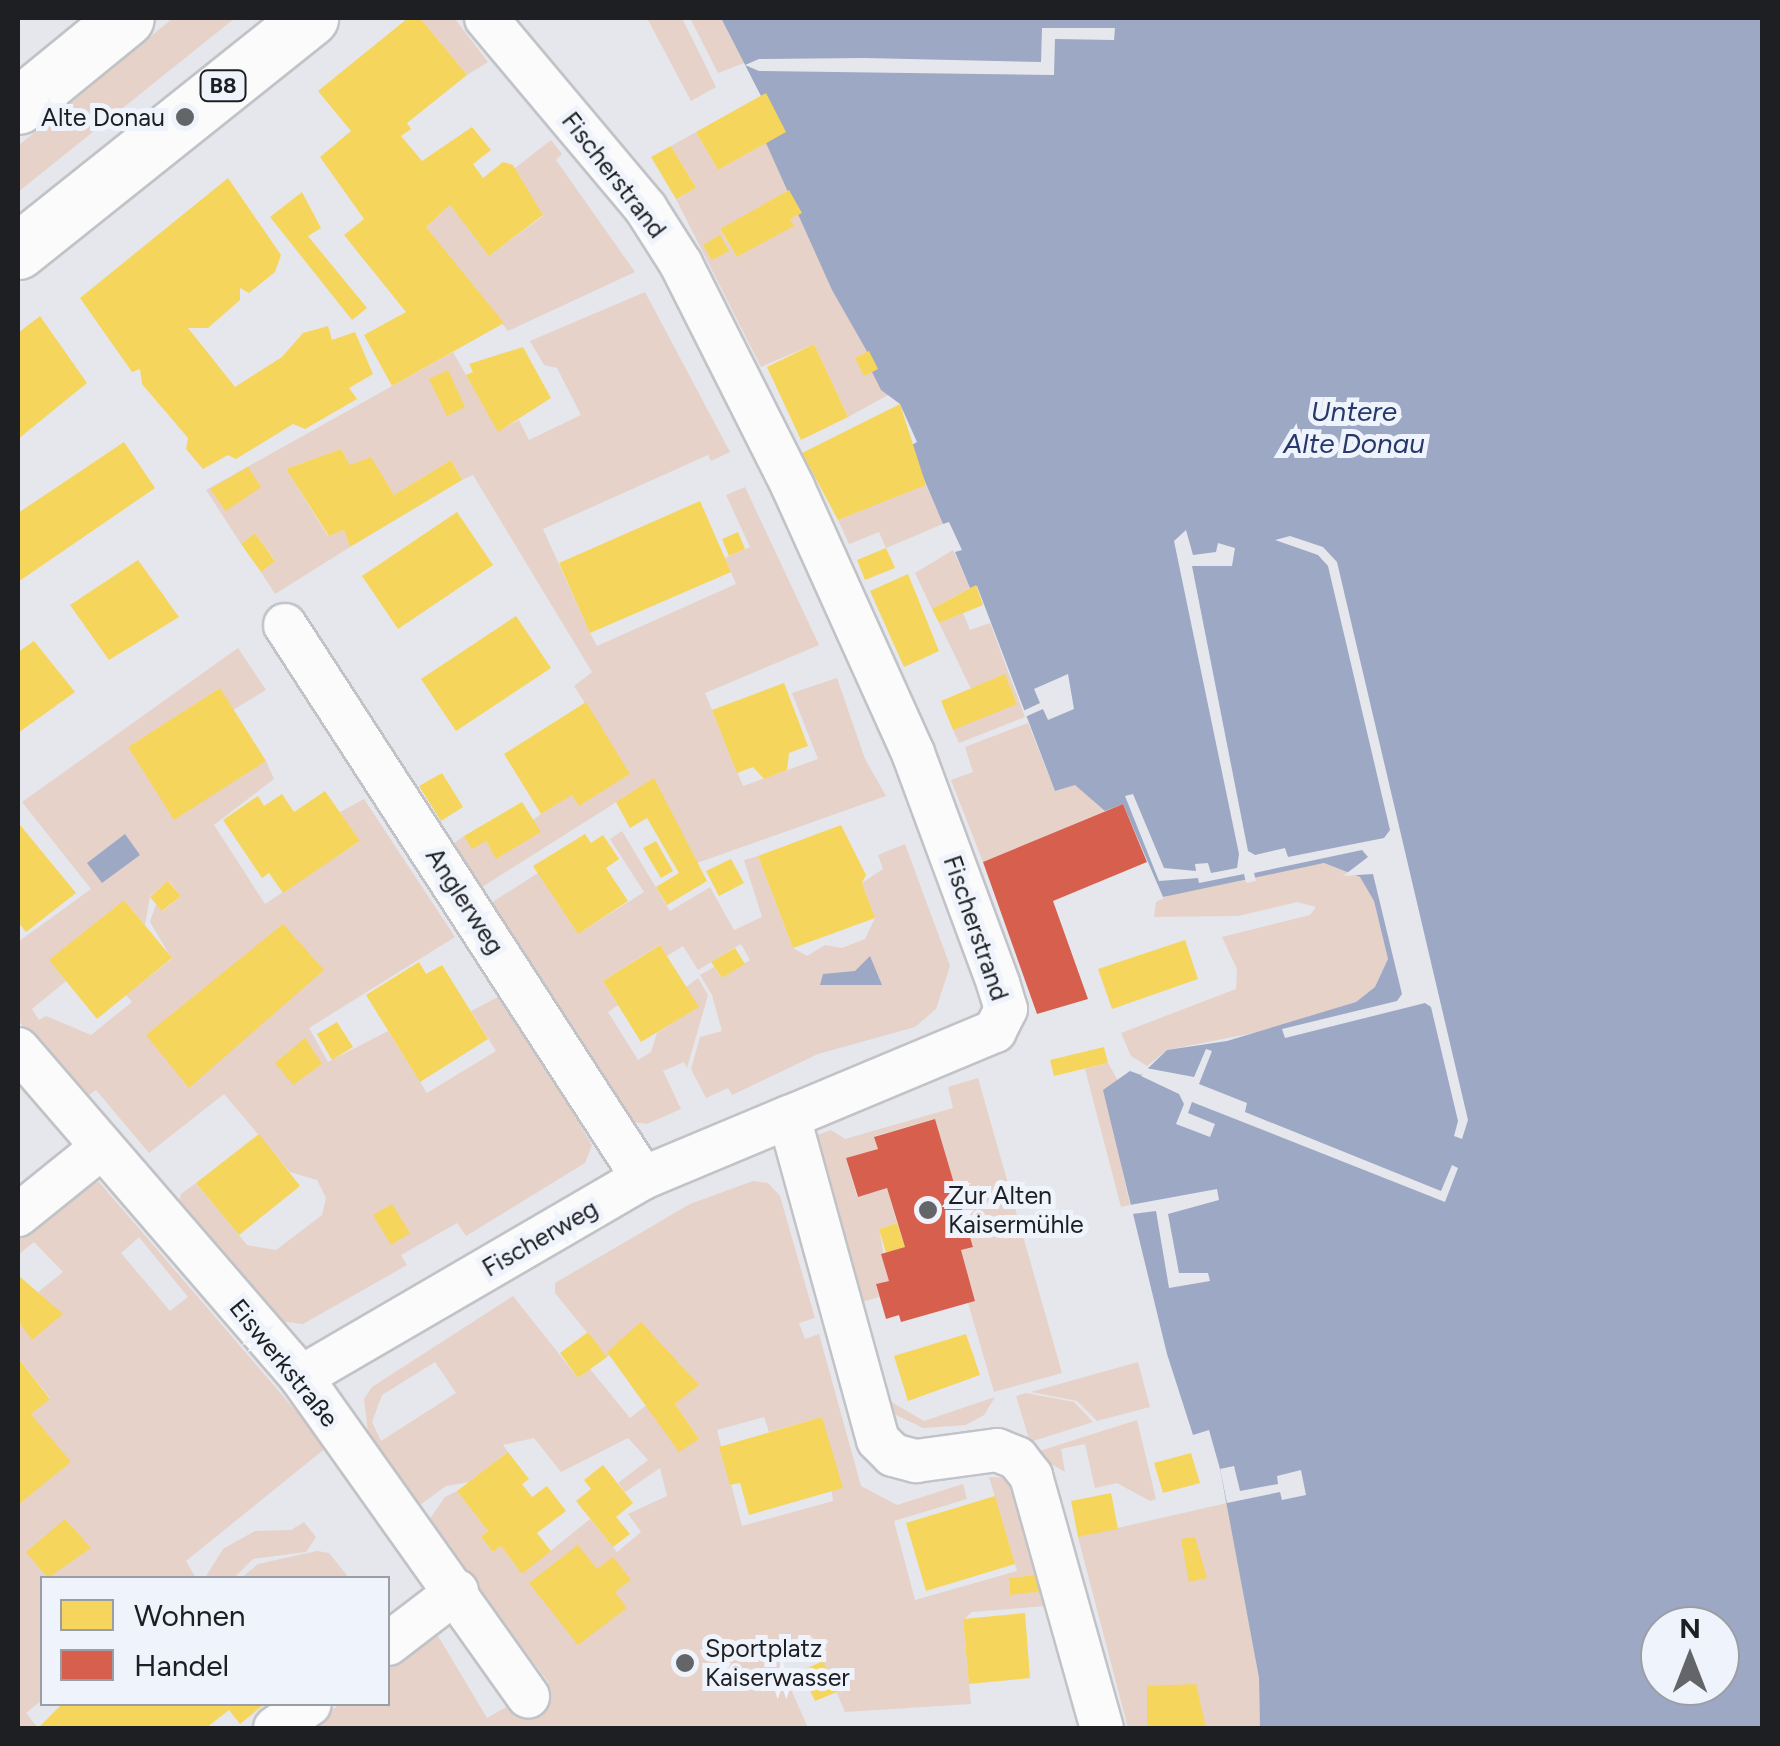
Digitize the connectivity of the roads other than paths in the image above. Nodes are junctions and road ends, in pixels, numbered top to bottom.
1 (126, 18) edge
2 (310, 18) edge
3 (486, 18) edge
4 (18, 106) edge
5 (18, 250) edge
6 (285, 624) dead end
7 (18, 1049) edge
8 (789, 1118) junction
9 (101, 1148) junction
10 (643, 1178) junction
11 (18, 1215) edge
12 (300, 1377) junction
13 (456, 1591) junction
14 (390, 1642) edge
15 (528, 1696) dead end
16 (307, 1706) edge
17 (276, 1728) edge
18 (1102, 1728) edge

1 - 4 main road
2 - 5 main road, B8
3 - 8 street, Fischerstrand
6 - 10 street, Anglerweg
7 - 9 street, Eiswerkstraße
8 - 10 street, Fischerweg
8 - 18 street
9 - 11 street
9 - 12 street, Eiswerkstraße
10 - 12 street, Fischerweg
12 - 13 street, Eiswerkstraße
13 - 14 street
13 - 15 street, Eiswerkstraße
16 - 17 street

